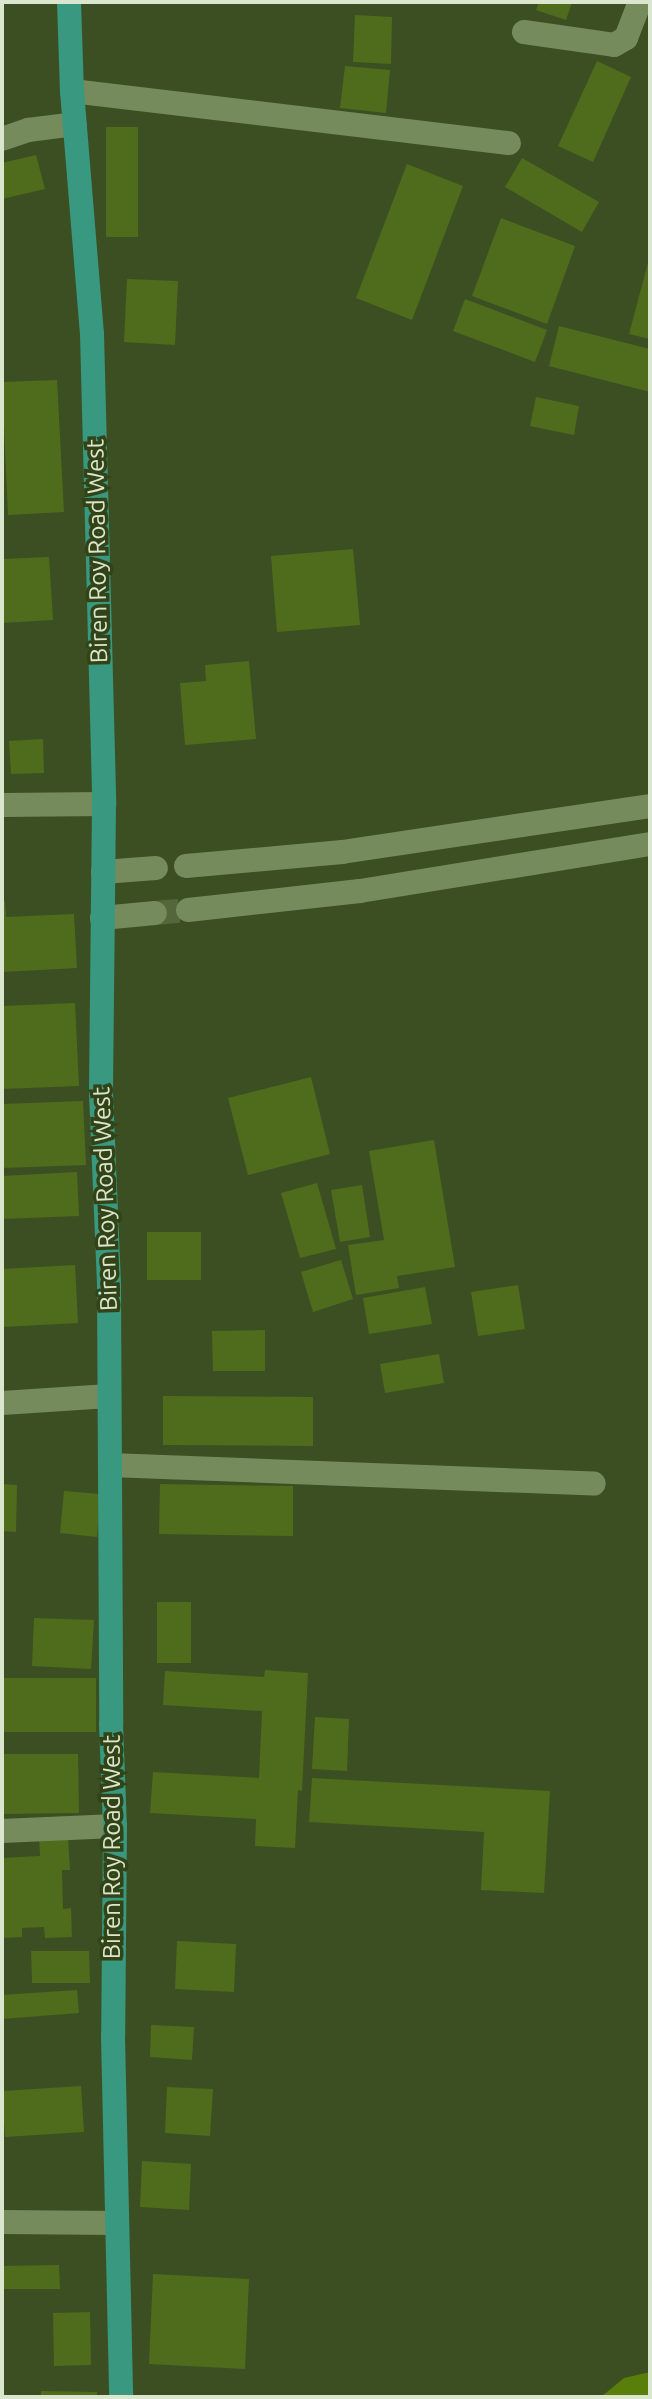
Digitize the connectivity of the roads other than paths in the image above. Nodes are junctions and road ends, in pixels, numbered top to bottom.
1 (69, 2) edge
2 (640, 2) edge
3 (524, 32) dead end
4 (72, 91) junction
5 (75, 124) junction
6 (2, 139) edge
7 (509, 143) dead end
8 (104, 804) junction
9 (2, 805) edge
10 (650, 806) edge
11 (650, 844) edge
12 (186, 866) dead end
13 (156, 868) dead end
14 (103, 872) junction
15 (188, 910) tunnel mouth
16 (155, 913) tunnel mouth
17 (102, 918) junction
18 (109, 1396) junction
19 (2, 1403) edge
20 (110, 1465) junction
21 (594, 1484) dead end
22 (115, 1826) junction
23 (2, 1831) edge
24 (2, 2222) edge
25 (116, 2223) junction
26 (121, 2397) edge

1 - 4 main road, Biren Roy Road West
2 - 3 street
4 - 5 main road, Biren Roy Road West
4 - 7 street
5 - 6 street
5 - 8 main road, Biren Roy Road West
8 - 9 street
8 - 14 main road, Biren Roy Road West
10 - 12 street
11 - 15 street
13 - 14 street
14 - 17 main road, Biren Roy Road West
16 - 17 street
17 - 18 main road, Biren Roy Road West
18 - 19 street
18 - 20 main road, Biren Roy Road West
20 - 21 street
20 - 22 main road, Biren Roy Road West
22 - 23 street
22 - 25 main road, Biren Roy Road West
24 - 25 street
25 - 26 main road, Biren Roy Road West

